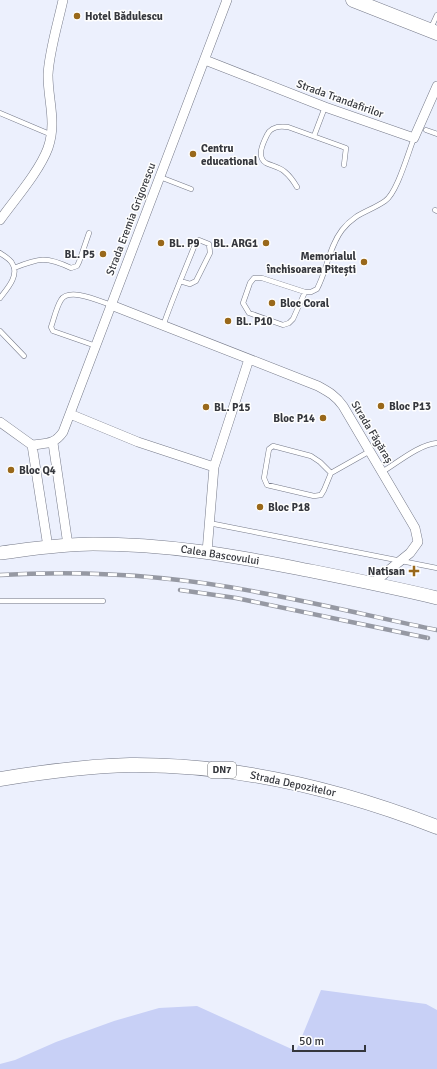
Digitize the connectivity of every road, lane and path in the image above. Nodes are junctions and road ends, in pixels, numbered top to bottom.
1 (63, 0) edge
2 (227, 0) edge
3 (353, 0) edge
4 (437, 15) edge
5 (434, 32) edge
6 (205, 60) junction
7 (437, 86) edge
8 (325, 107) junction
9 (0, 113) edge
10 (426, 130) dead end
11 (52, 134) junction
12 (437, 134) edge
13 (314, 136) junction
14 (414, 138) junction
15 (344, 165) dead end
16 (160, 177) junction
17 (297, 186) dead end
18 (191, 189) dead end
19 (0, 220) edge
20 (89, 233) dead end
21 (0, 253) edge
22 (14, 268) junction
23 (180, 281) junction
24 (305, 292) junction
25 (0, 298) edge
26 (111, 305) junction
27 (163, 326) junction
28 (0, 331) edge
29 (96, 346) junction
30 (24, 356) dead end
31 (249, 359) junction
32 (70, 414) junction
33 (0, 422) edge
34 (53, 443) junction
35 (437, 444) edge
36 (32, 445) junction
37 (370, 451) junction
38 (214, 467) junction
39 (382, 472) junction
40 (331, 473) junction
41 (209, 523) junction
42 (68, 545) junction
43 (48, 547) junction
44 (207, 552) junction
45 (0, 553) edge
46 (401, 560) junction
47 (437, 568) edge
48 (373, 583) junction
49 (437, 598) edge
50 (0, 601) edge
51 (103, 601) dead end
52 (0, 779) edge
53 (437, 827) edge

1 - 11 street
2 - 6 street, Strada Eremia Grigorescu
3 - 5 main road
4 - 5 lane
6 - 8 street, Strada Trandafirilor
6 - 16 street, Strada Eremia Grigorescu
7 - 14 street
8 - 13 lane
8 - 14 street, Strada Trandafirilor
9 - 11 lane
10 - 12 lane
11 - 19 street
13 - 15 lane
13 - 17 lane
14 - 24 lane
16 - 18 lane
16 - 26 street, Strada Eremia Grigorescu
20 - 22 lane
21 - 22 lane
22 - 25 lane
23 - 23 lane
23 - 27 lane
24 - 24 lane
26 - 27 street, Strada Făgăraș
26 - 29 street, Strada Eremia Grigorescu
26 - 29 lane
27 - 31 street, Strada Făgăraș
28 - 30 lane
29 - 32 street, Strada Eremia Grigorescu
31 - 37 street, Strada Făgăraș
31 - 38 street
32 - 34 street, Strada Eremia Grigorescu
32 - 38 street
33 - 36 street
34 - 36 street
34 - 42 street
35 - 39 lane
36 - 43 street
37 - 39 street, Strada Făgăraș
37 - 40 lane
38 - 41 street
39 - 46 street, Strada Făgăraș
40 - 40 lane
41 - 44 street
41 - 46 lane
42 - 43 street, Calea Bascovului
42 - 44 street, Calea Bascovului
43 - 45 street, Calea Bascovului
44 - 48 street, Calea Bascovului
46 - 47 lane
46 - 48 street, Strada Făgăraș
48 - 49 street, Calea Bascovului
50 - 51 lane
52 - 53 main road, Strada Depozitelor / DN7

